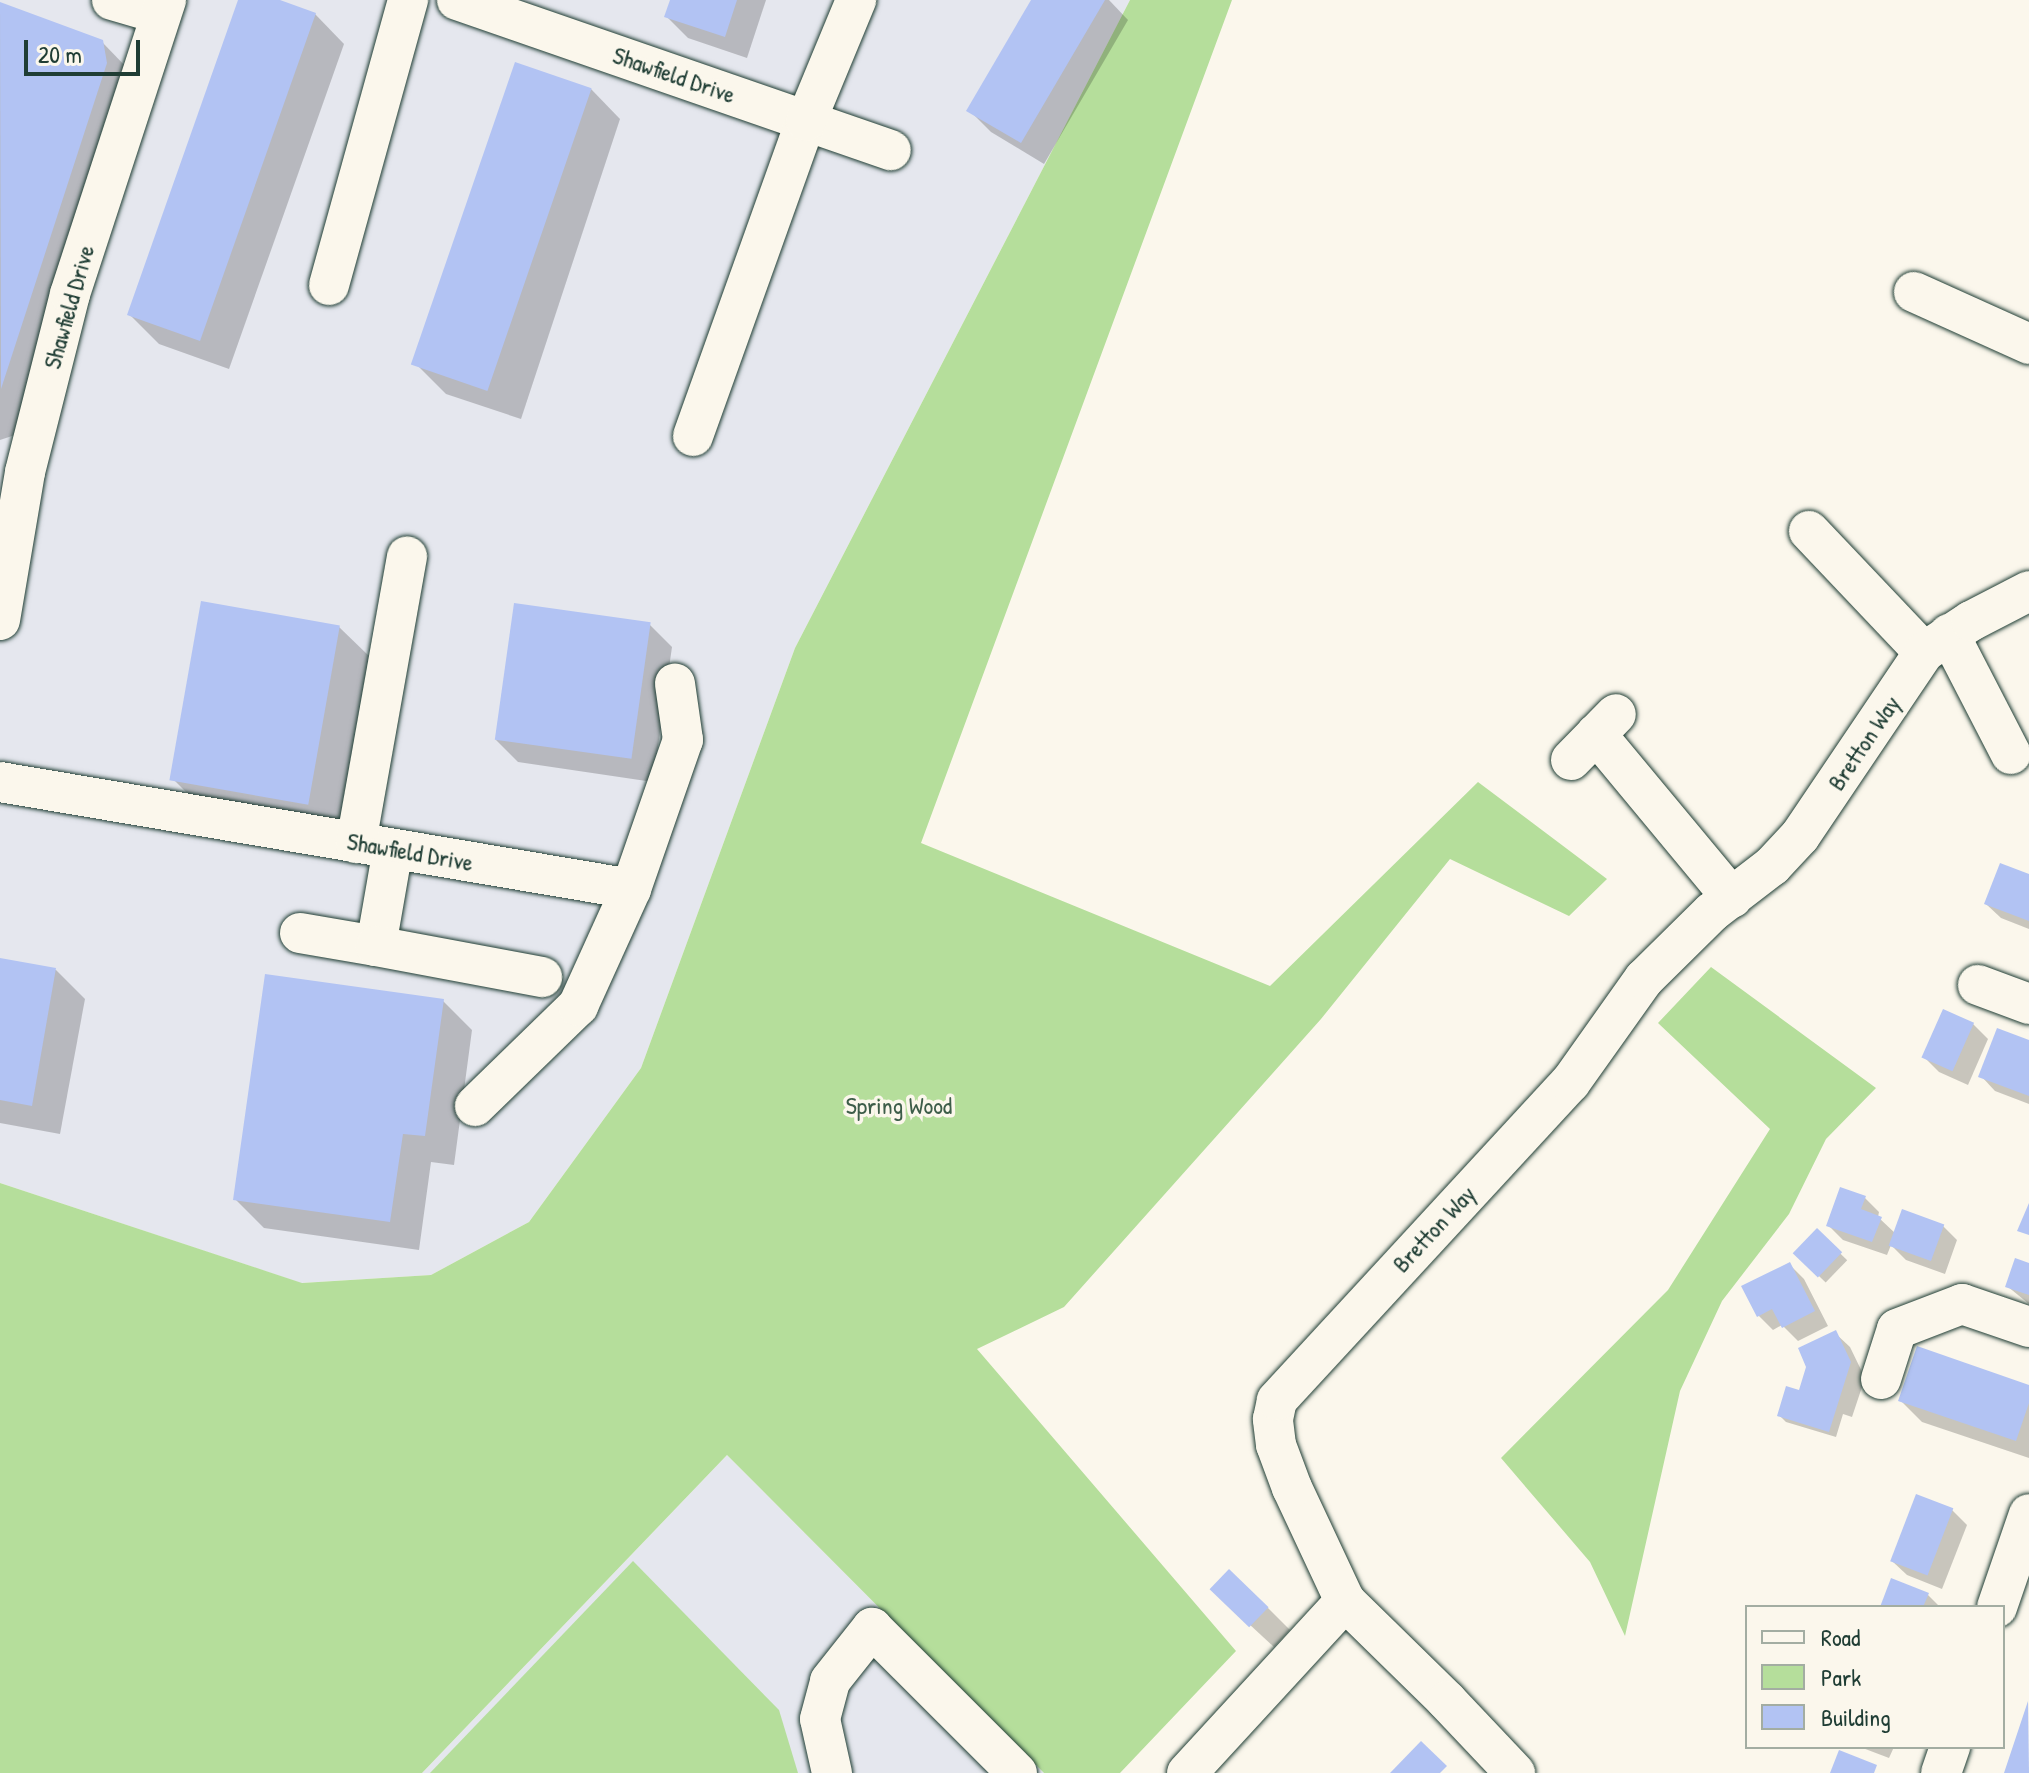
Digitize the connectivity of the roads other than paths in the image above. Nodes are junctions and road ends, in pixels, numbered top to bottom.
1 (112, 0) edge
2 (408, 0) edge
3 (457, 0) edge
4 (856, 0) edge
5 (163, 7) edge
6 (806, 121) junction
7 (891, 150) dead end
8 (329, 285) dead end
9 (1914, 292) dead end
10 (2029, 344) edge
11 (693, 436) dead end
12 (13, 471) edge
13 (1809, 531) dead end
14 (407, 556) dead end
15 (2029, 591) edge
16 (0, 620) edge
17 (1936, 643) junction
18 (675, 684) dead end
19 (1594, 736) dead end
20 (2011, 754) dead end
21 (0, 782) edge
22 (374, 846) junction
23 (631, 889) junction
24 (1732, 898) junction
25 (300, 933) dead end
26 (376, 946) junction
27 (542, 977) dead end
28 (1978, 985) dead end
29 (2029, 1004) edge
30 (475, 1106) dead end
31 (2029, 1327) edge
32 (1881, 1379) dead end
33 (2029, 1514) edge
34 (1345, 1601) junction
35 (1998, 1605) edge
36 (1949, 1749) edge
37 (832, 1773) edge
38 (1017, 1773) edge
39 (1187, 1773) edge
40 (1515, 1773) edge
41 (1941, 1773) edge

1 - 5 street
2 - 8 street
3 - 6 street, Shawfield Drive
4 - 6 street
5 - 12 street, Shawfield Drive
6 - 7 street, Shawfield Drive
6 - 11 street
9 - 10 street
12 - 16 street, Shawfield Drive
13 - 17 street
14 - 22 street
15 - 17 street, Bretton Way
17 - 20 street
17 - 24 street, Bretton Way
18 - 23 street
19 - 24 street
21 - 22 street, Shawfield Drive
22 - 23 street, Shawfield Drive
22 - 26 street
23 - 30 street
24 - 34 street, Bretton Way
25 - 26 street
26 - 27 street
28 - 29 street
31 - 32 street
33 - 35 street
34 - 39 street
34 - 40 street, Bretton Way
36 - 41 street
37 - 38 street

